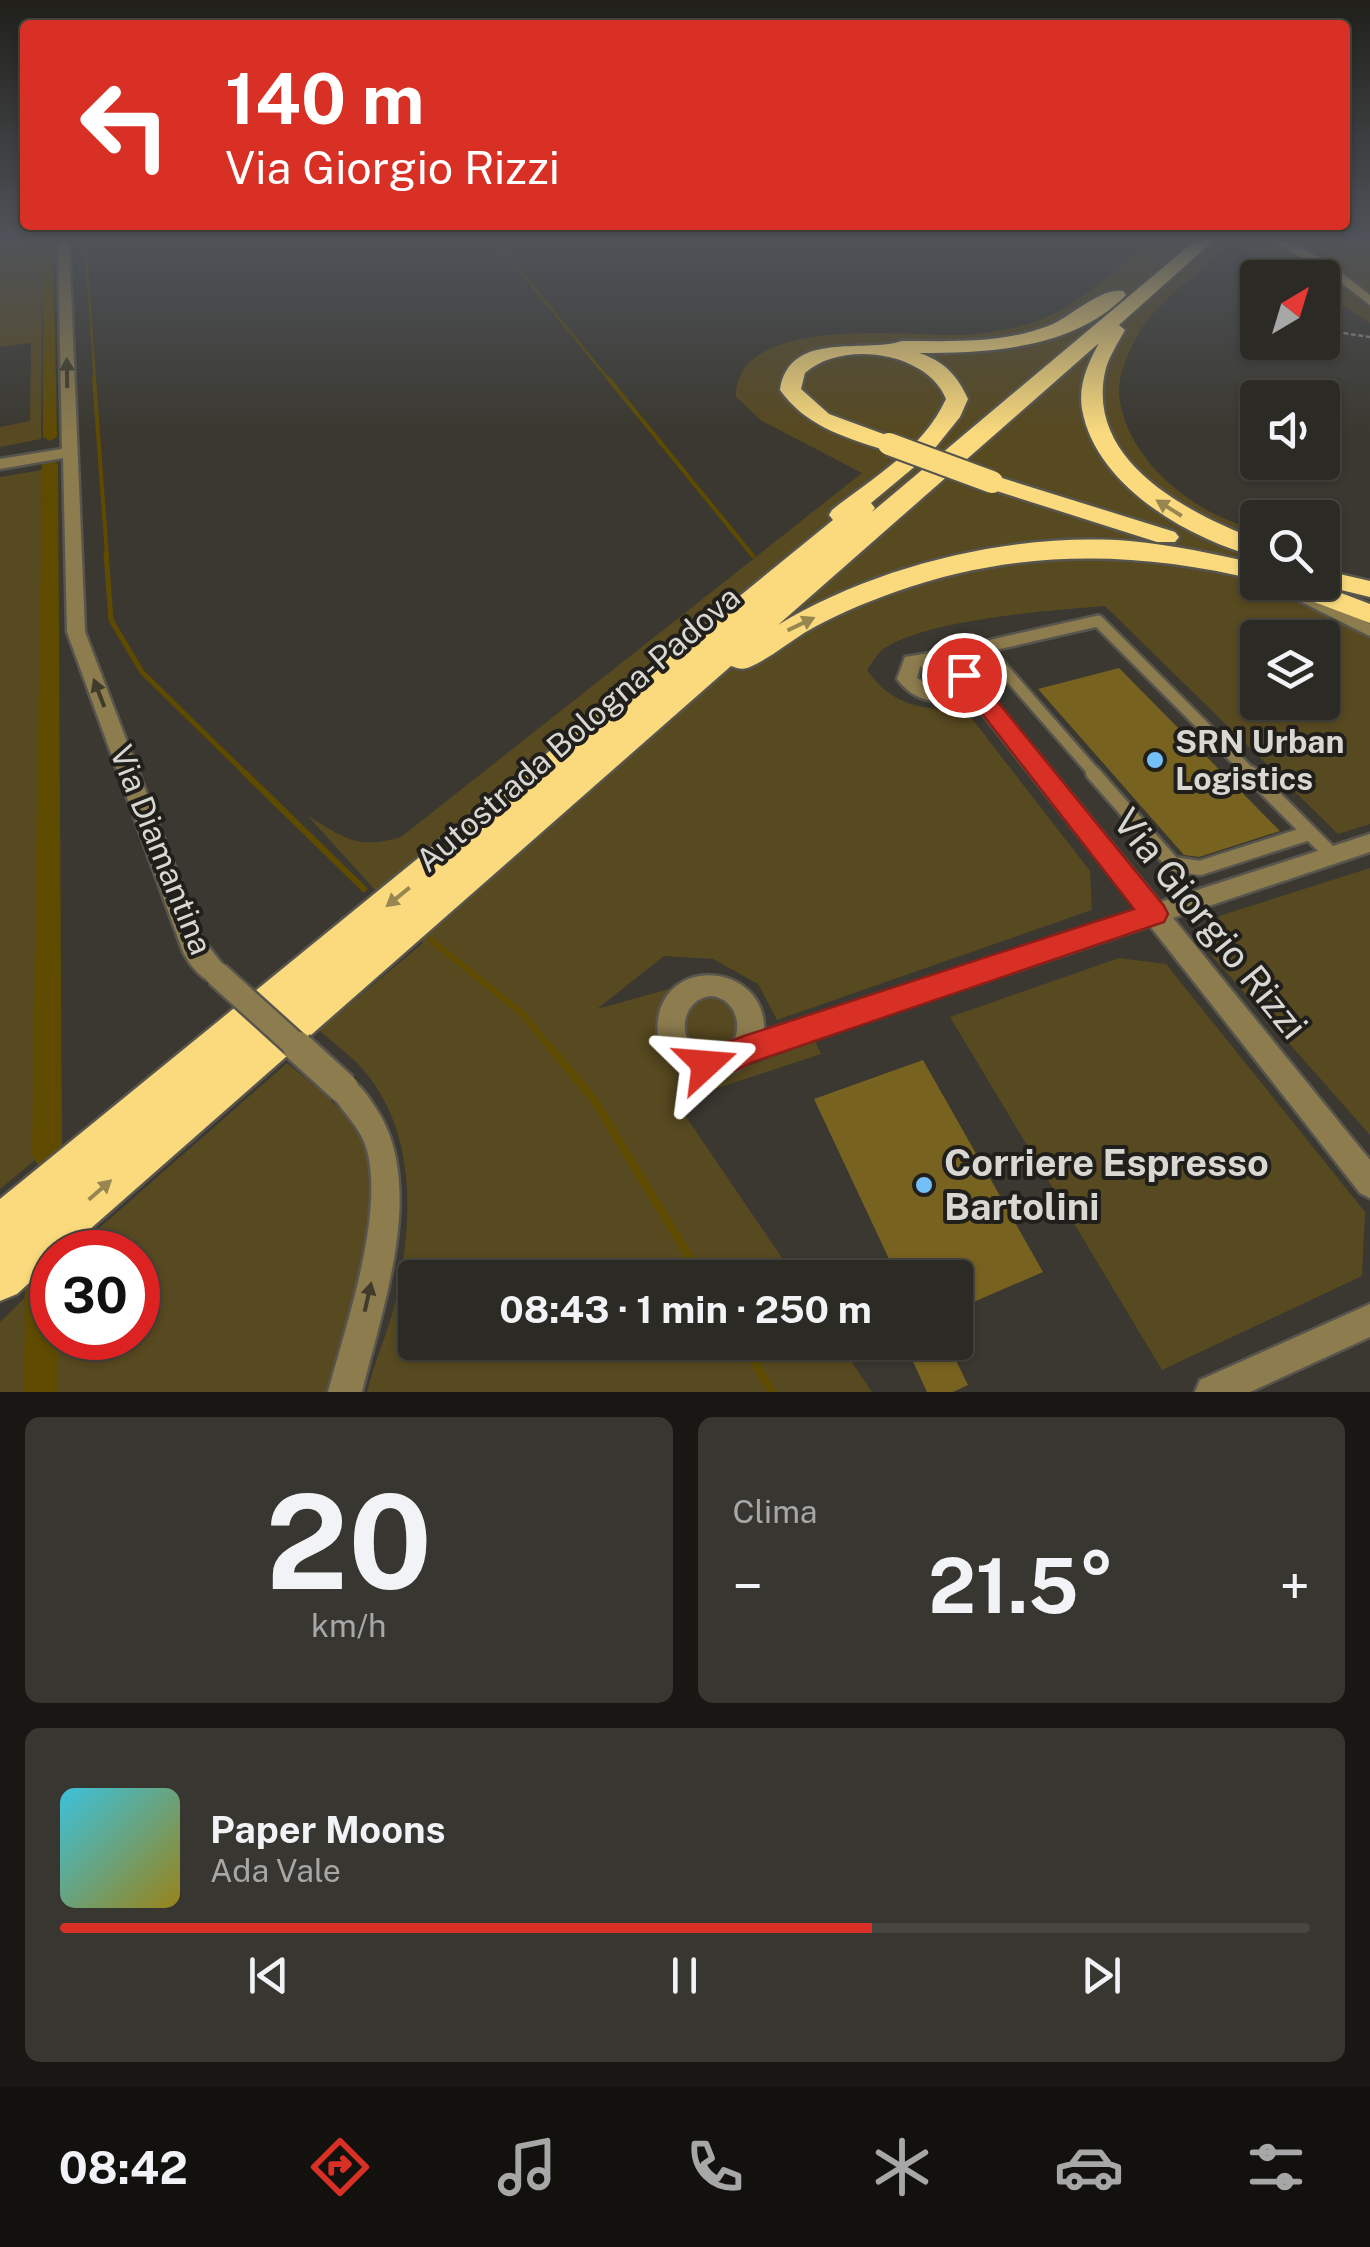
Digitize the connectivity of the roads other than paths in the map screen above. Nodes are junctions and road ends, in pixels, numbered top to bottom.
1 (65, 304) edge
2 (1102, 304) edge
3 (1106, 304) edge
4 (1132, 304) edge
5 (1141, 304) edge
6 (838, 352) junction
7 (69, 452) junction
8 (0, 464) edge
9 (1240, 552) edge
10 (1240, 560) edge
11 (1240, 563) edge
12 (1340, 571) edge
13 (1370, 577) edge
14 (1340, 582) edge
15 (1370, 589) edge
16 (1318, 600) edge
17 (1333, 600) edge
18 (1370, 614) edge
19 (1370, 630) edge
20 (1009, 676) junction
21 (963, 684) joint
22 (600, 728) junction
23 (1309, 832) junction
24 (1370, 843) edge
25 (1332, 856) junction
26 (1154, 914) junction
27 (364, 962) junction
28 (750, 1010) junction
29 (827, 1024) junction
30 (744, 1050) junction
31 (1370, 1183) edge
32 (0, 1228) edge
33 (0, 1277) edge
34 (1370, 1320) edge
35 (345, 1392) edge
36 (1212, 1392) edge

7 -> 1 street, Via Diamantina
2 - 6 highway
3 - 22 highway, Autostrada Bologna-Padova
4 - 27 highway, Autostrada Bologna-Padova
9 -> 5 highway
6 - 10 highway, bridge
6 - 22 highway
7 - 8 street
35 -> 7 street, Via Diamantina, bridge
27 -> 11 highway
12 - 13 highway
14 - 15 highway
16 - 19 lane
17 - 18 highway
20 - 21 lane
20 - 23 lane
20 - 23 lane
21 - 26 street, Via Giorgio Rizzi
22 -> 32 highway, Autostrada Bologna-Padova
23 - 25 lane
24 - 25 street
25 - 26 street
26 - 29 street
26 - 31 street, Via Giorgio Rizzi
33 -> 27 highway, Autostrada Bologna-Padova
28 - 29 street
28 - 30 street
28 - 30 street
29 - 30 street
34 - 36 street

